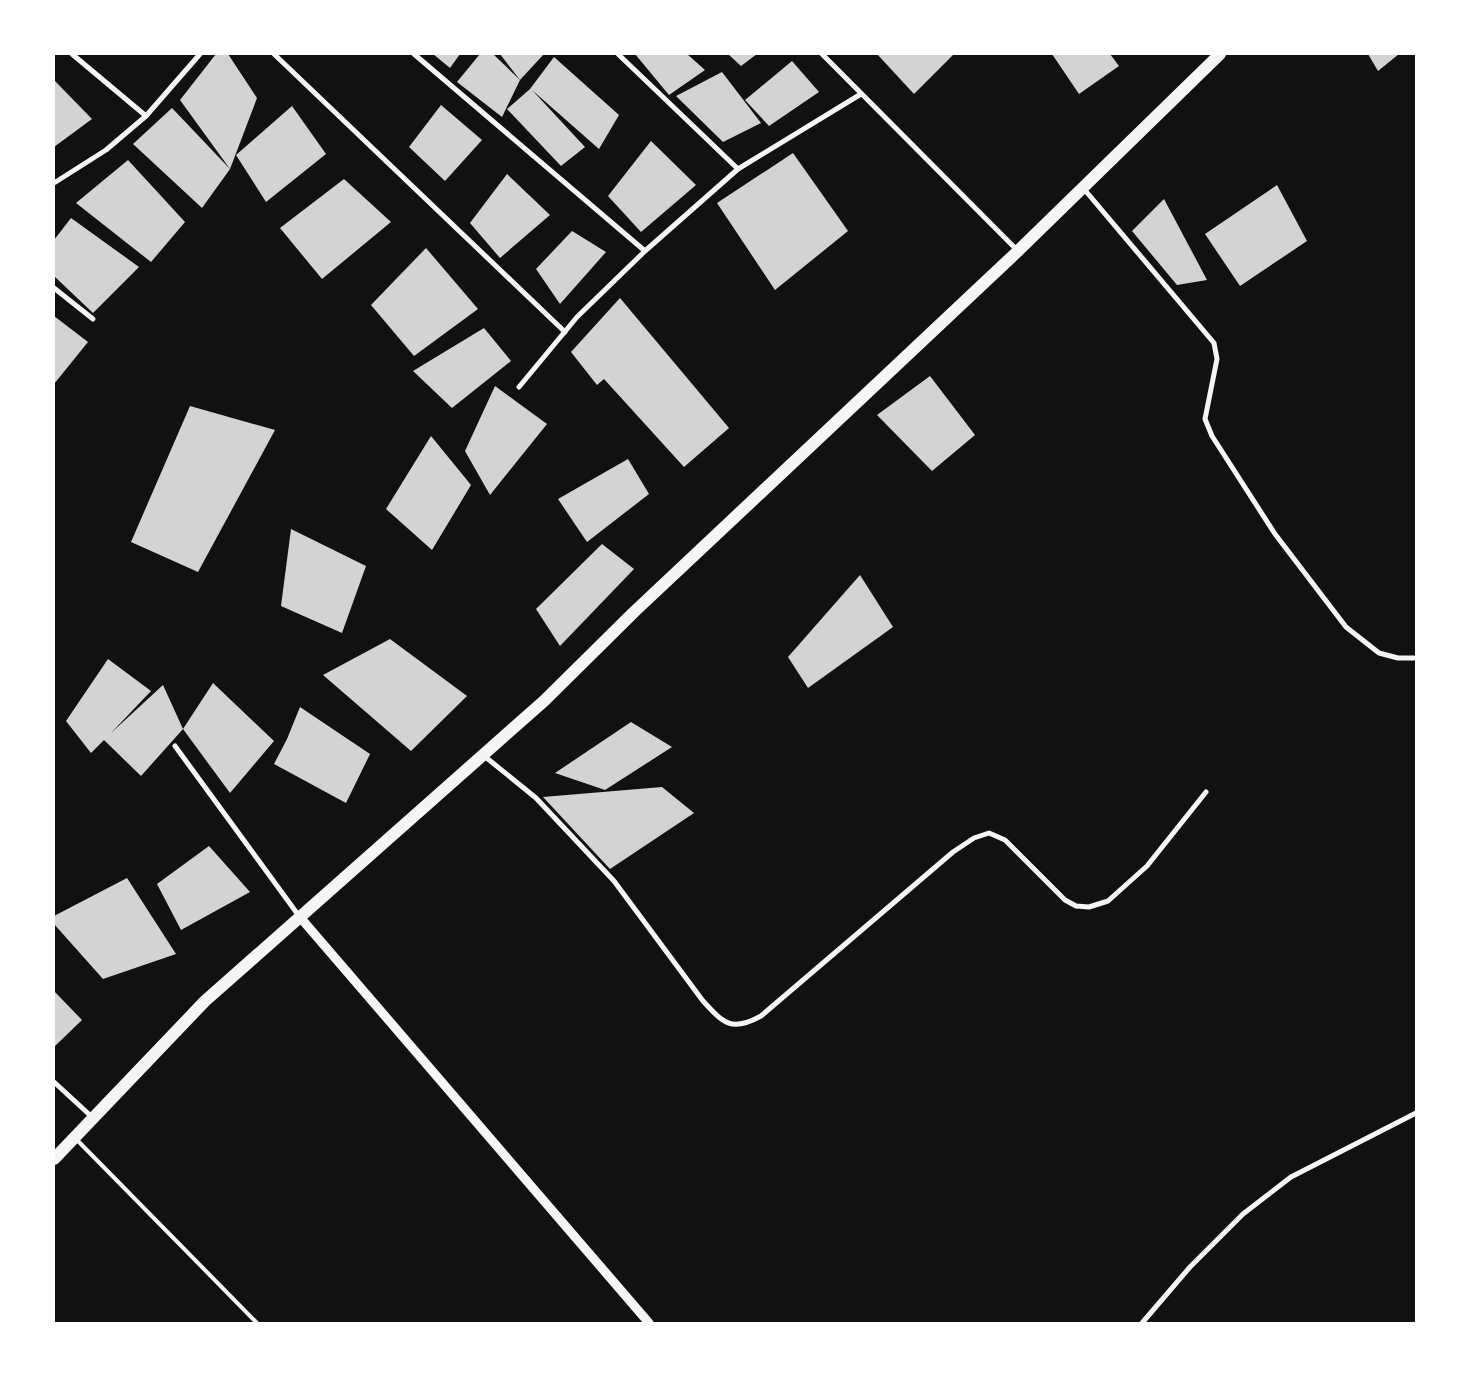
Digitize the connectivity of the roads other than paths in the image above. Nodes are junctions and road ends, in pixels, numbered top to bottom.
1 (72, 54) edge
2 (200, 54) edge
3 (274, 54) edge
4 (414, 54) edge
5 (618, 54) edge
6 (822, 54) edge
7 (1220, 54) edge
8 (861, 94) junction
9 (146, 116) junction
10 (738, 169) junction
11 (54, 183) edge
12 (1082, 187) junction
13 (645, 251) junction
14 (1018, 251) junction
15 (54, 288) edge
16 (93, 319) dead end
17 (565, 332) junction
18 (518, 387) dead end
19 (1416, 658) edge
20 (174, 746) dead end
21 (482, 754) junction
22 (1206, 792) dead end
23 (299, 916) junction
24 (54, 1082) edge
25 (1416, 1113) edge
26 (93, 1119) junction
27 (75, 1138) junction
28 (54, 1159) edge
29 (257, 1323) edge
30 (649, 1323) edge
31 (1142, 1323) edge

1 - 9 street
2 - 9 street
3 - 17 street
4 - 13 street
5 - 10 street
6 - 8 street
7 - 12 main road
8 - 10 street
8 - 14 street
9 - 11 street
10 - 13 street
12 - 14 main road
12 - 19 street
13 - 17 street
14 - 21 main road
15 - 16 street
17 - 18 street
20 - 23 street
21 - 22 street
21 - 23 main road
23 - 26 main road
23 - 30 street
24 - 26 street
25 - 31 street
26 - 27 main road
27 - 28 main road
27 - 29 lane

